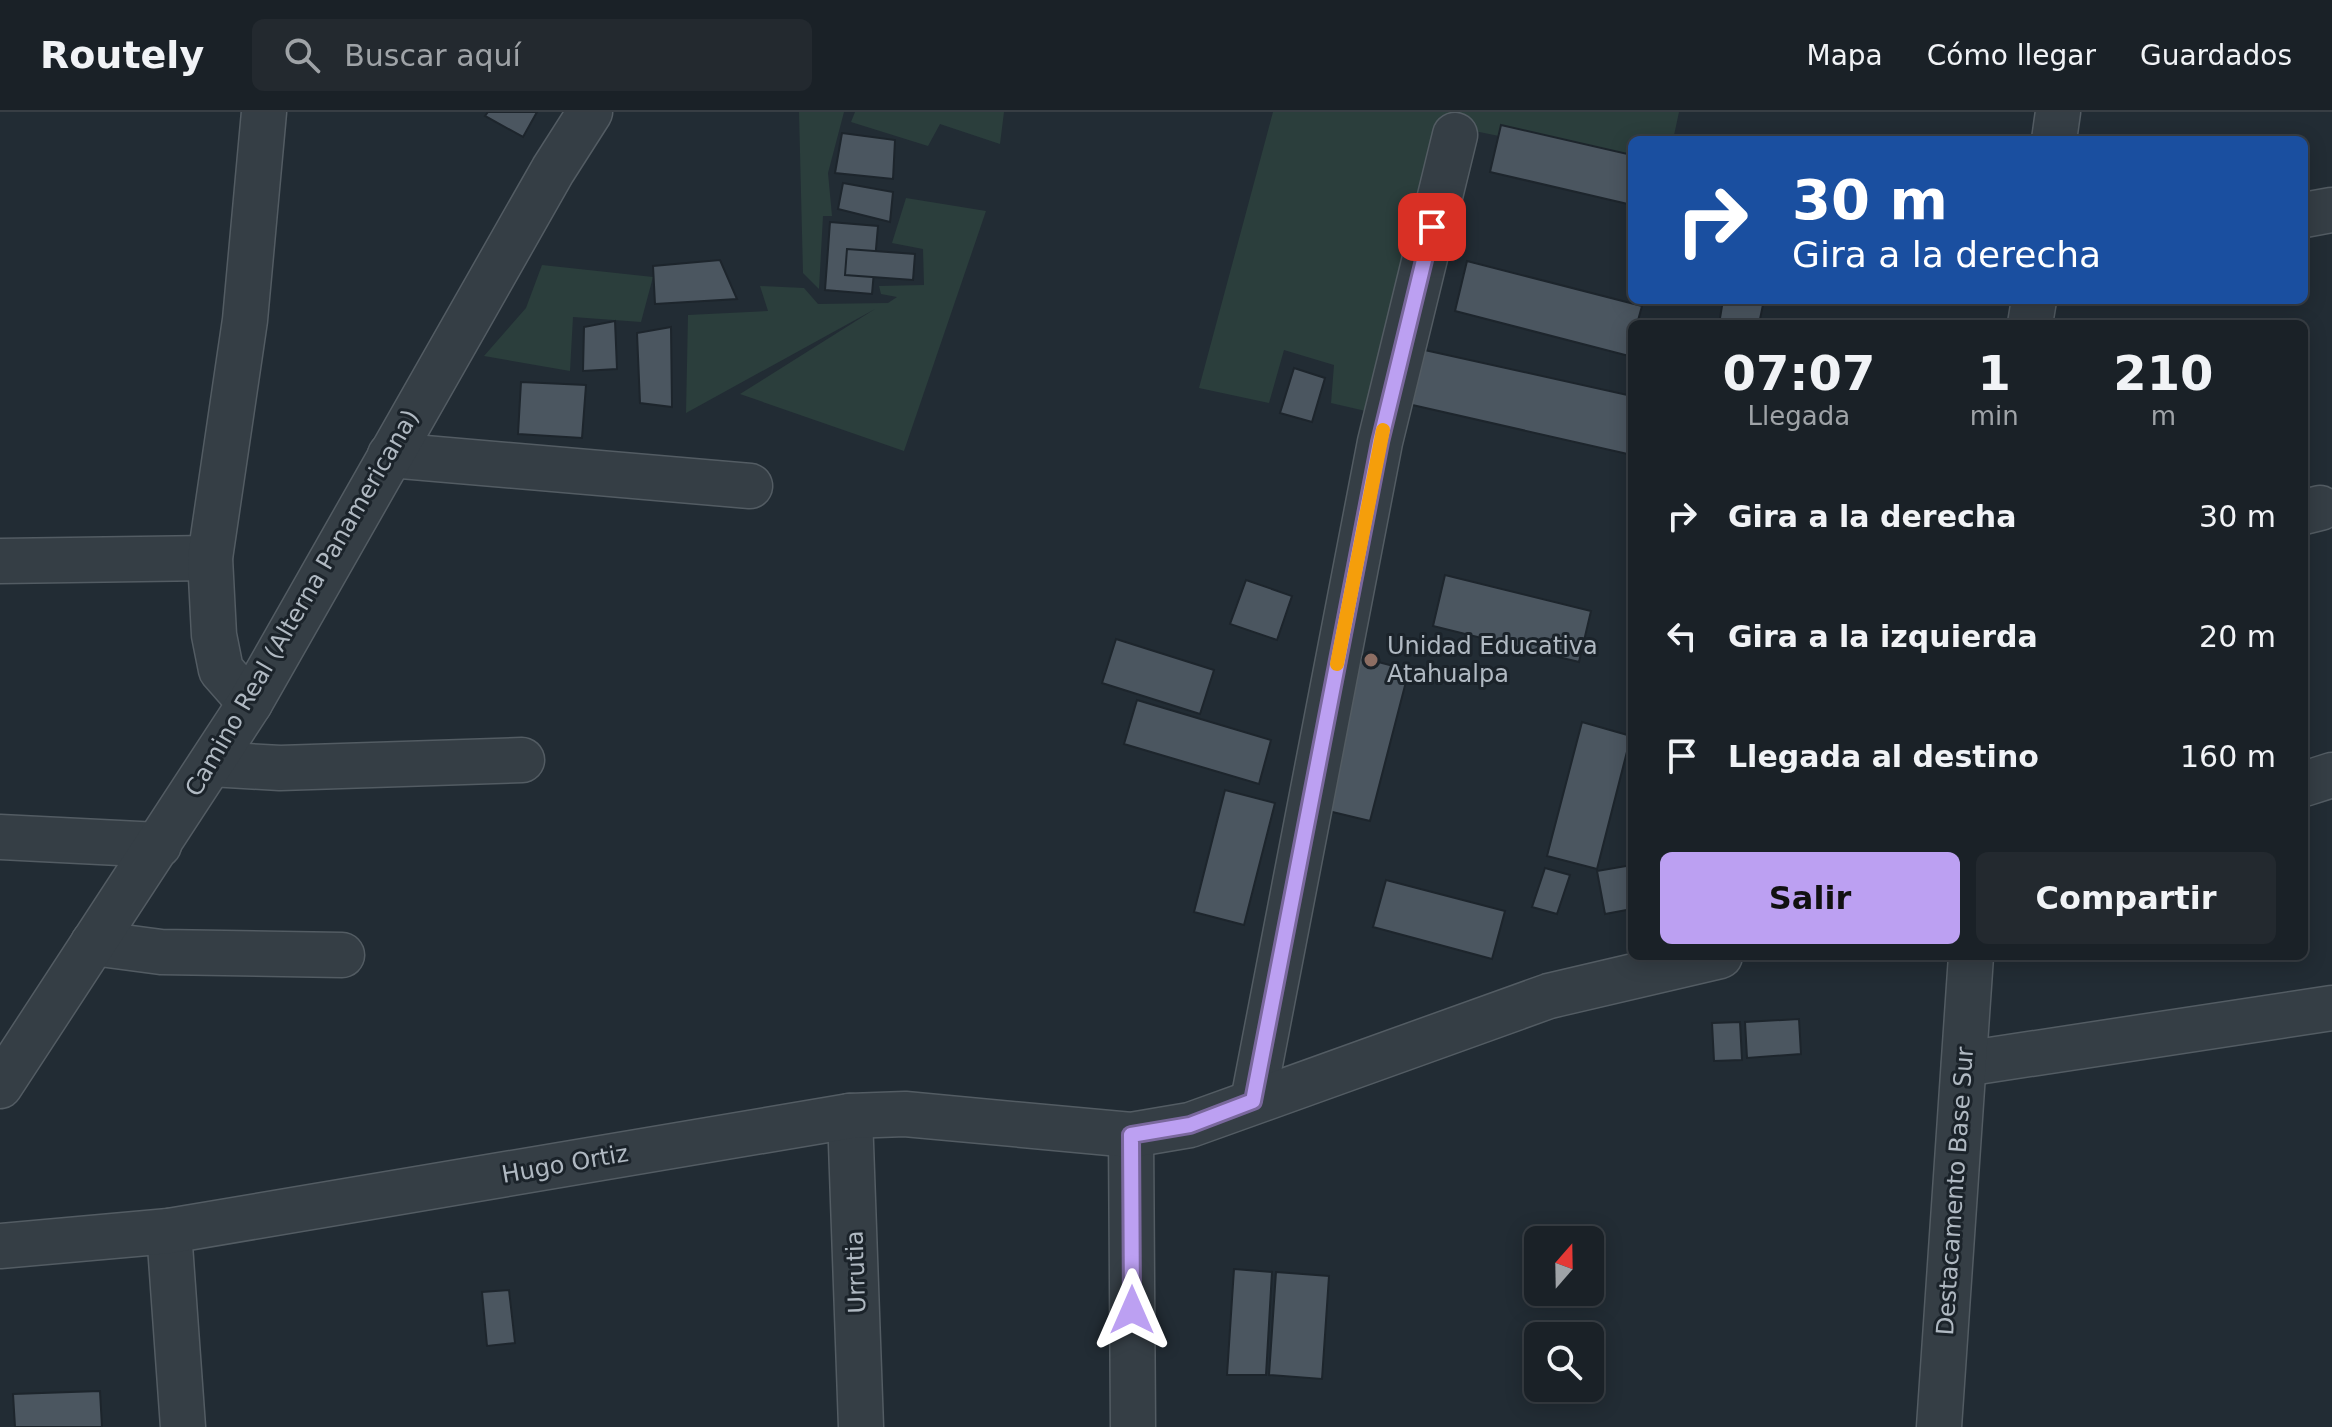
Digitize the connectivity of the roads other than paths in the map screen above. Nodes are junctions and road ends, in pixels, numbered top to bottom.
1 (264, 112) edge
2 (590, 112) edge
3 (2058, 112) edge
4 (1455, 135) dead end
5 (2055, 136) edge
6 (2332, 210) edge
7 (2308, 214) edge
8 (390, 455) junction
9 (750, 486) dead end
10 (210, 558) junction
11 (0, 561) edge
12 (250, 703) junction
13 (522, 760) dead end
14 (211, 764) junction
15 (2332, 775) edge
16 (2308, 783) edge
17 (0, 837) edge
18 (159, 845) junction
19 (93, 943) junction
20 (342, 955) dead end
21 (1703, 960) edge
22 (1971, 960) edge
23 (2332, 1008) edge
24 (1964, 1064) junction
25 (0, 1086) edge
26 (1253, 1101) junction
27 (850, 1116) junction
28 (1131, 1135) junction
29 (169, 1231) junction
30 (0, 1246) edge
31 (183, 1427) edge
32 (861, 1427) edge
33 (1133, 1427) edge
34 (1939, 1427) edge

1 - 10 street
2 - 8 street, Camino Real (Alterna Panamericana)
3 - 5 street
4 - 26 street
6 - 7 street
8 - 9 street
8 - 12 street, Camino Real (Alterna Panamericana)
10 - 11 street
10 - 12 street
12 - 14 street, Camino Real (Alterna Panamericana)
13 - 14 street
14 - 18 street, Camino Real (Alterna Panamericana)
15 - 16 street
17 - 18 street
18 - 19 street, Camino Real (Alterna Panamericana)
19 - 20 street
19 - 25 street, Camino Real (Alterna Panamericana)
21 - 26 street, Hugo Ortiz
22 - 24 street, Destacamento Base Sur
23 - 24 street
24 - 34 street, Destacamento Base Sur
26 - 28 street, Hugo Ortiz
27 - 28 street, Hugo Ortiz
27 - 29 street, Hugo Ortiz
27 - 32 street, Urrutia
28 - 33 street
29 - 30 street, Hugo Ortiz
29 - 31 street

